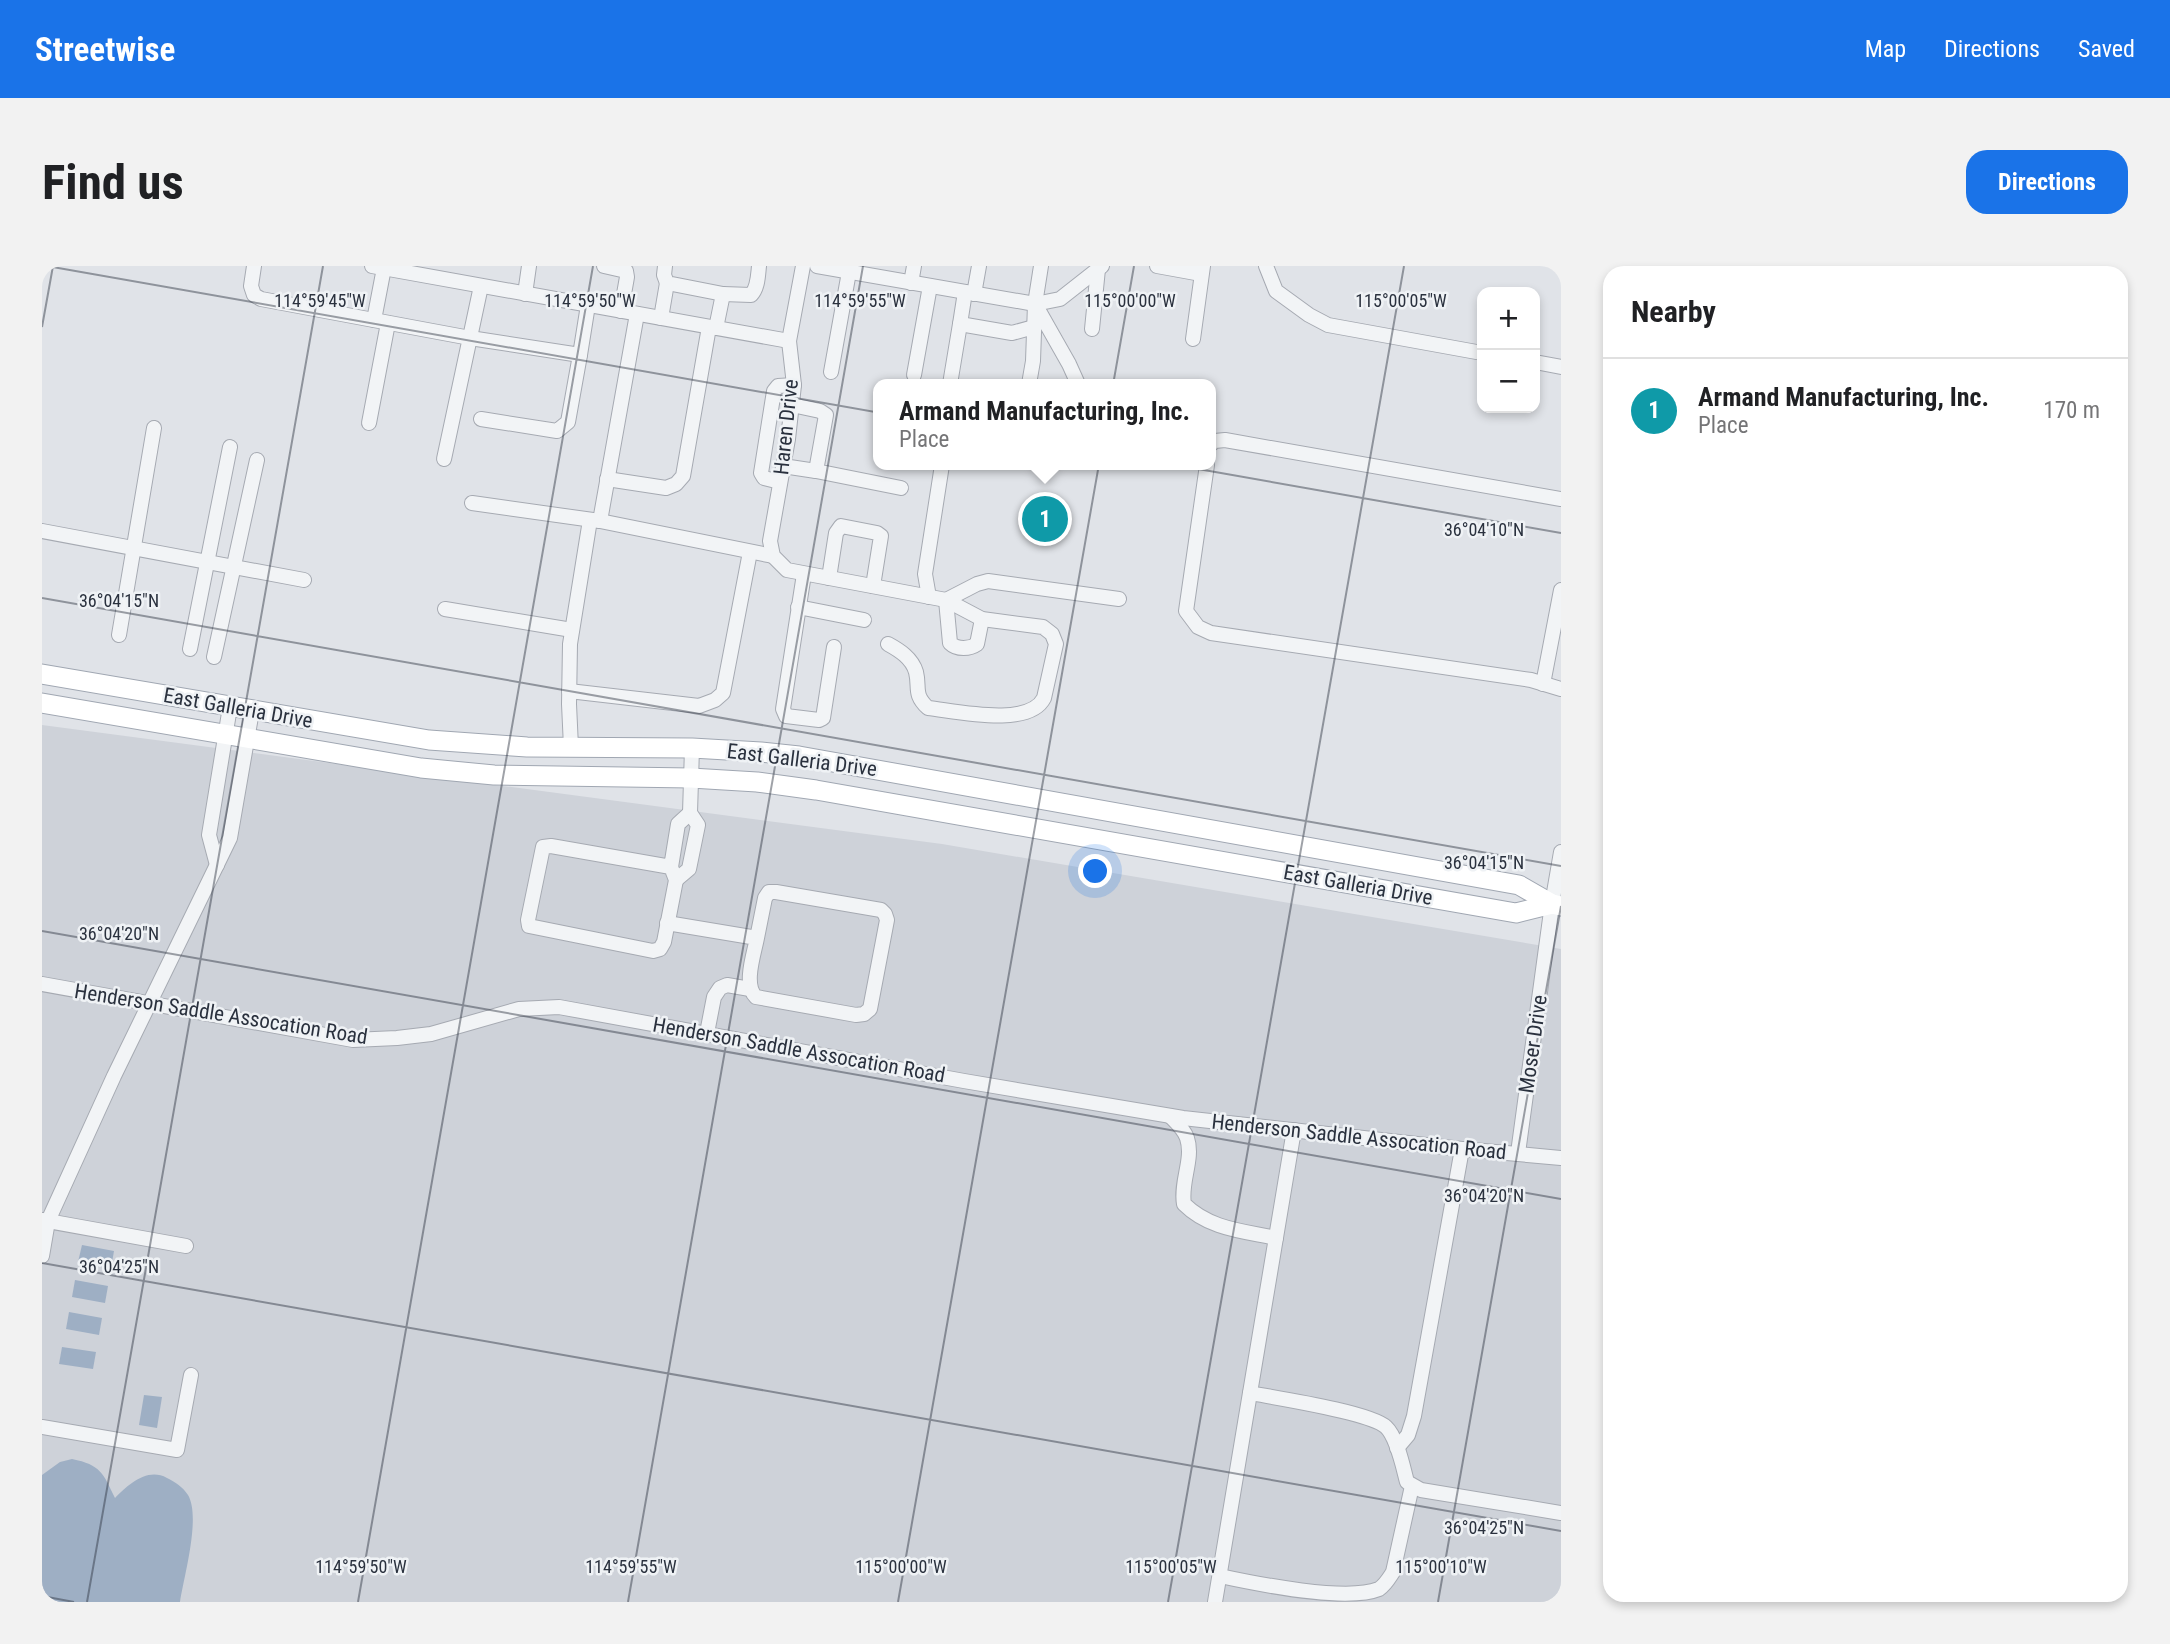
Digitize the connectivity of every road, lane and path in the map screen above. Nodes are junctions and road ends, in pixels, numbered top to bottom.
1 (254, 266) edge
2 (529, 266) edge
3 (604, 266) edge
4 (665, 266) edge
5 (759, 266) edge
6 (803, 266) edge
7 (817, 266) edge
8 (914, 266) edge
9 (979, 266) edge
10 (1041, 266) edge
11 (1157, 266) edge
12 (1266, 266) edge
13 (378, 267) edge
14 (1100, 267) edge
15 (417, 270) edge
16 (1202, 270) edge
17 (870, 271) edge
18 (849, 272) junction
19 (667, 283) junction
20 (911, 283) junction
21 (481, 286) junction
22 (930, 286) junction
23 (970, 293) junction
24 (525, 294) junction
25 (723, 294) junction
26 (1035, 304) junction
27 (588, 305) junction
28 (621, 311) junction
29 (637, 314) junction
30 (661, 318) junction
31 (381, 321) junction
32 (960, 324) junction
33 (1034, 327) junction
34 (712, 328) junction
35 (1092, 329) dead end
36 (470, 338) junction
37 (1193, 339) dead end
38 (789, 341) junction
39 (1477, 352) edge
40 (580, 355) junction
41 (1540, 363) edge
42 (1561, 367) edge
43 (831, 372) dead end
44 (914, 375) dead end
45 (951, 379) edge
46 (1030, 379) edge
47 (1076, 379) edge
48 (794, 385) junction
49 (792, 405) junction
50 (481, 419) dead end
51 (369, 423) dead end
52 (155, 428) dead end
53 (1216, 441) edge
54 (230, 447) dead end
55 (444, 459) dead end
56 (257, 460) dead end
57 (783, 466) junction
58 (941, 470) edge
59 (1206, 470) edge
60 (816, 471) junction
61 (607, 479) junction
62 (780, 482) junction
63 (901, 488) dead end
64 (1561, 499) edge
65 (472, 503) dead end
66 (595, 521) junction
67 (42, 531) edge
68 (134, 549) junction
69 (750, 551) junction
70 (772, 551) junction
71 (206, 562) junction
72 (232, 567) junction
73 (804, 573) junction
74 (829, 578) junction
75 (304, 580) dead end
76 (873, 586) junction
77 (1561, 590) edge
78 (929, 597) junction
79 (1119, 599) dead end
80 (946, 600) junction
81 (798, 607) junction
82 (445, 609) dead end
83 (982, 618) junction
84 (864, 620) dead end
85 (572, 630) junction
86 (118, 635) dead end
87 (888, 644) dead end
88 (834, 647) dead end
89 (190, 649) dead end
90 (214, 657) dead end
91 (42, 674) edge
92 (1543, 684) junction
93 (1561, 689) edge
94 (569, 691) junction
95 (42, 703) edge
96 (230, 707) junction
97 (252, 711) junction
98 (225, 734) junction
99 (247, 738) junction
100 (571, 747) junction
101 (692, 748) junction
102 (691, 778) junction
103 (1561, 852) edge
104 (217, 865) junction
105 (673, 874) junction
106 (1556, 905) edge
107 (667, 923) junction
108 (757, 938) junction
109 (42, 984) edge
110 (750, 989) junction
111 (149, 1004) junction
112 (707, 1033) junction
113 (1170, 1116) junction
114 (1294, 1130) junction
115 (1462, 1149) junction
116 (1518, 1153) junction
117 (1561, 1157) edge
118 (45, 1221) edge
119 (1276, 1238) junction
120 (186, 1246) dead end
121 (42, 1256) edge
122 (191, 1375) dead end
123 (1250, 1393) junction
124 (42, 1427) edge
125 (1397, 1448) junction
126 (1412, 1486) junction
127 (1561, 1513) edge
128 (1220, 1576) junction
129 (1215, 1602) edge

1 - 31 street
2 - 24 street
3 - 28 street
4 - 19 street
5 - 25 street
6 - 38 street, Haren Drive
7 - 18 street
8 - 20 street
9 - 23 street
10 - 26 street
11 - 16 street
12 - 39 street
13 - 15 street
13 - 31 street
14 - 26 street
14 - 35 street
15 - 21 street
16 - 37 street
17 - 18 street
17 - 20 street
18 - 43 street
19 - 25 street
19 - 30 street
20 - 22 street
21 - 24 street
21 - 36 street
22 - 23 street
22 - 44 street
23 - 26 street
23 - 32 street
24 - 27 street
25 - 34 street
26 - 33 street
26 - 47 street
27 - 28 street
27 - 40 street
28 - 29 street
29 - 30 street
29 - 61 street
30 - 34 street
31 - 36 street
31 - 51 street
32 - 33 street
32 - 45 street
33 - 46 street
34 - 38 street
34 - 61 street
36 - 40 street
36 - 55 street
38 - 48 street, Haren Drive
40 - 50 street
41 - 42 street
48 - 49 street, Haren Drive
48 - 62 street
49 - 57 street, Haren Drive
49 - 60 street
52 - 68 street
53 - 64 street
54 - 71 street
56 - 72 street
57 - 60 street
57 - 62 street, Haren Drive
58 - 78 street
59 - 92 street
60 - 63 street
61 - 66 street
62 - 70 street, Haren Drive
65 - 66 street
66 - 69 street
66 - 85 street
67 - 68 street
68 - 71 street
68 - 86 street
69 - 70 street
69 - 94 street
70 - 73 street
71 - 72 street
71 - 89 street
72 - 75 street
72 - 90 street
73 - 74 street
73 - 81 street
74 - 76 street
74 - 76 street
76 - 78 street
77 - 92 street
78 - 80 street
79 - 80 street
80 - 83 street
80 - 83 street
81 - 84 street
81 - 88 street
82 - 85 street
83 - 87 street
85 - 94 street
91 - 96 main road, East Galleria Drive
92 - 93 street
94 - 100 street
95 - 98 main road, East Galleria Drive
96 - 97 main road, East Galleria Drive
96 - 98 street
97 - 99 street
97 - 100 main road, East Galleria Drive
98 - 99 main road, East Galleria Drive
98 - 104 street
99 - 102 main road, East Galleria Drive
99 - 104 street
100 - 101 main road, East Galleria Drive
101 - 102 street
101 - 106 main road, East Galleria Drive
102 - 105 street
102 - 106 main road, East Galleria Drive
103 - 106 street, Moser Drive
104 - 111 street
105 - 107 street
105 - 107 street
106 - 116 street, Moser Drive
107 - 108 street
108 - 110 street
108 - 110 street
109 - 111 street, Henderson Saddle Assocation Road
110 - 112 street
111 - 112 street, Henderson Saddle Assocation Road
111 - 118 street
112 - 113 street, Henderson Saddle Assocation Road
113 - 114 street, Henderson Saddle Assocation Road
113 - 119 street
114 - 115 street, Henderson Saddle Assocation Road
114 - 119 street
115 - 116 street, Henderson Saddle Assocation Road
115 - 125 street
116 - 117 street, Henderson Saddle Assocation Road
118 - 120 street
118 - 121 street
119 - 123 street
122 - 124 street
123 - 125 street
123 - 128 street
125 - 126 street
126 - 127 street
126 - 128 street
128 - 129 street

